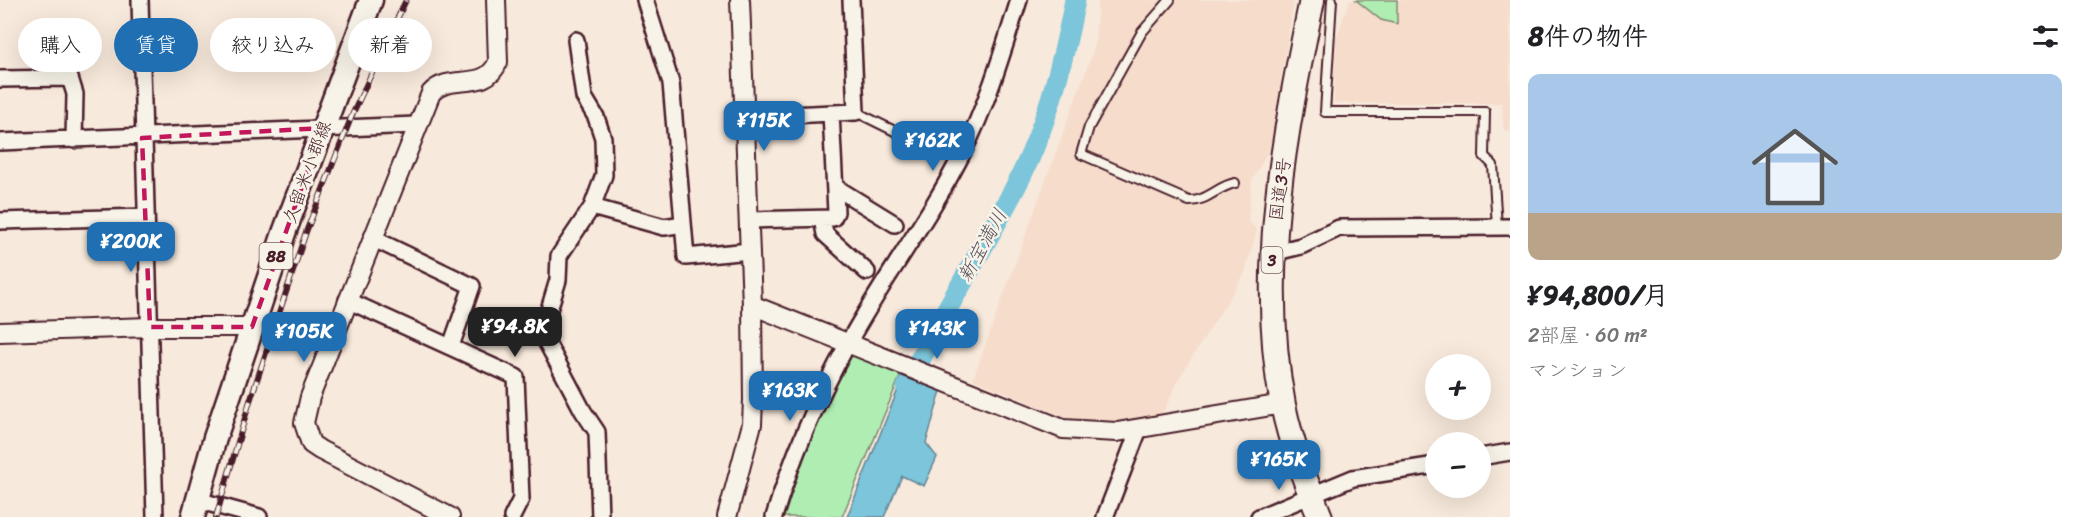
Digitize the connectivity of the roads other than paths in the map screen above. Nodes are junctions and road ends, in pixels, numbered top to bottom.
1 (140, 0) edge
2 (371, 0) edge
3 (496, 0) edge
4 (645, 0) edge
5 (740, 0) edge
6 (851, 0) edge
7 (1018, 0) edge
8 (1170, 0) edge
9 (1312, 0) edge
10 (1332, 0) edge
11 (576, 40) dead end
12 (0, 79) edge
13 (856, 112) junction
14 (831, 113) junction
15 (744, 117) junction
16 (416, 126) junction
17 (322, 128) junction
18 (142, 138) junction
19 (74, 140) junction
20 (0, 142) edge
21 (932, 149) dead end
22 (1235, 183) dead end
23 (835, 187) junction
24 (592, 207) junction
25 (145, 217) junction
26 (822, 219) junction
27 (0, 220) edge
28 (748, 220) junction
29 (683, 224) junction
30 (895, 224) dead end
31 (1504, 227) edge
32 (372, 238) junction
33 (750, 251) junction
34 (1272, 253) junction
35 (867, 272) dead end
36 (347, 300) junction
37 (752, 305) junction
38 (150, 327) junction
39 (252, 327) junction
40 (0, 332) edge
41 (848, 344) junction
42 (452, 346) junction
43 (1283, 404) junction
44 (1139, 429) junction
45 (1510, 452) edge
46 (1491, 455) edge
47 (1425, 467) edge
48 (1316, 506) edge
49 (195, 508) edge
50 (154, 517) edge
51 (259, 517) edge
52 (450, 517) edge
53 (512, 517) edge
54 (600, 517) edge
55 (727, 517) edge
56 (774, 517) edge
57 (1105, 517) edge
58 (1259, 517) edge

1 - 18 street
2 - 17 main road, 久留米小郡線 / 88
3 - 16 street
4 - 29 street
5 - 15 street
6 - 13 street
7 - 41 street
8 - 22 lane
9 - 34 highway, 国道3号 / 3
10 - 31 lane
11 - 24 street
12 - 19 street
13 - 14 street
13 - 21 lane
14 - 15 street
14 - 23 street
15 - 28 street
16 - 17 street
16 - 32 street
17 - 18 street
17 - 39 main road, 久留米小郡線 / 88
18 - 19 street
18 - 25 street
19 - 20 street
23 - 26 street
23 - 30 street
24 - 29 street
24 - 54 street
25 - 27 street
25 - 38 street
26 - 28 street
26 - 35 street
28 - 33 street
29 - 33 street
31 - 34 street
32 - 36 street
32 - 42 street
33 - 37 street
34 - 43 highway, 国道3号 / 3
36 - 42 street
36 - 52 street
37 - 41 street
37 - 55 street
38 - 39 street
38 - 40 street
38 - 50 street
39 - 49 main road, 久留米小郡線 / 88
41 - 44 street
41 - 56 street
42 - 53 street
43 - 44 street
43 - 48 highway, 国道3号 / 3
44 - 57 street
45 - 46 street
47 - 48 street
48 - 58 street
49 - 51 street

